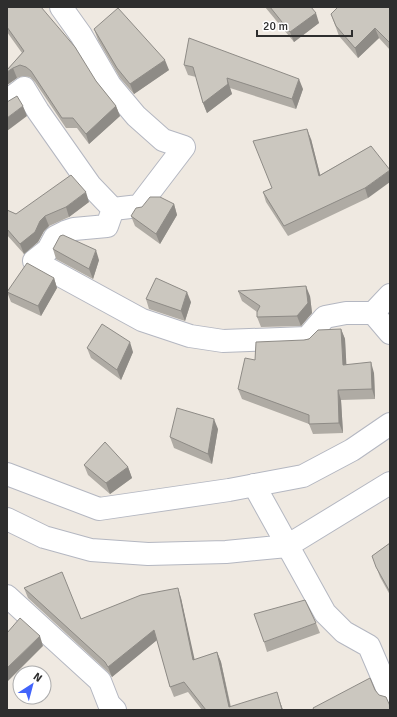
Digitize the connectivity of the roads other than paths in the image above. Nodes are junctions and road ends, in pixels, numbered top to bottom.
1 (61, 7) edge
2 (7, 101) edge
3 (113, 209) junction
4 (390, 295) edge
5 (373, 314) junction
6 (390, 333) edge
7 (390, 424) edge
8 (7, 474) edge
9 (390, 483) edge
10 (254, 485) junction
11 (7, 519) edge
12 (287, 546) junction
13 (7, 596) edge
14 (390, 695) edge
15 (115, 710) edge

1 - 3 street
2 - 3 street
3 - 5 street
4 - 5 street
5 - 6 street
7 - 10 street
8 - 10 street
9 - 12 street
10 - 12 street
11 - 12 street
12 - 14 street
13 - 15 street

